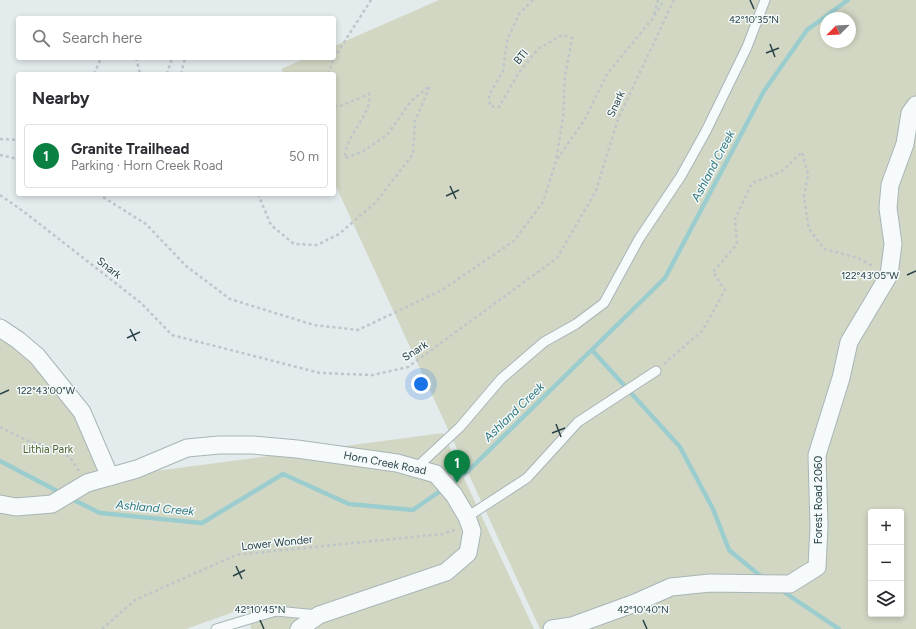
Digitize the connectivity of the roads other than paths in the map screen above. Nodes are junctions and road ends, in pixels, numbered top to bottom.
1 (765, 0) edge
2 (916, 105) edge
3 (0, 328) edge
4 (656, 371) road end
5 (416, 468) junction
6 (110, 477) junction
7 (0, 504) edge
8 (467, 517) junction
9 (319, 615) junction
10 (216, 629) edge
11 (299, 629) edge
12 (552, 629) edge

1 - 5 lane
2 - 12 street, Forest Road 2060
3 - 6 street
4 - 8 lane
5 - 6 street, Horn Creek Road
5 - 8 street, Horn Creek Road
6 - 7 street, Horn Creek Road
8 - 9 street, Horn Creek Road
9 - 10 lane
9 - 11 street, Horn Creek Road

